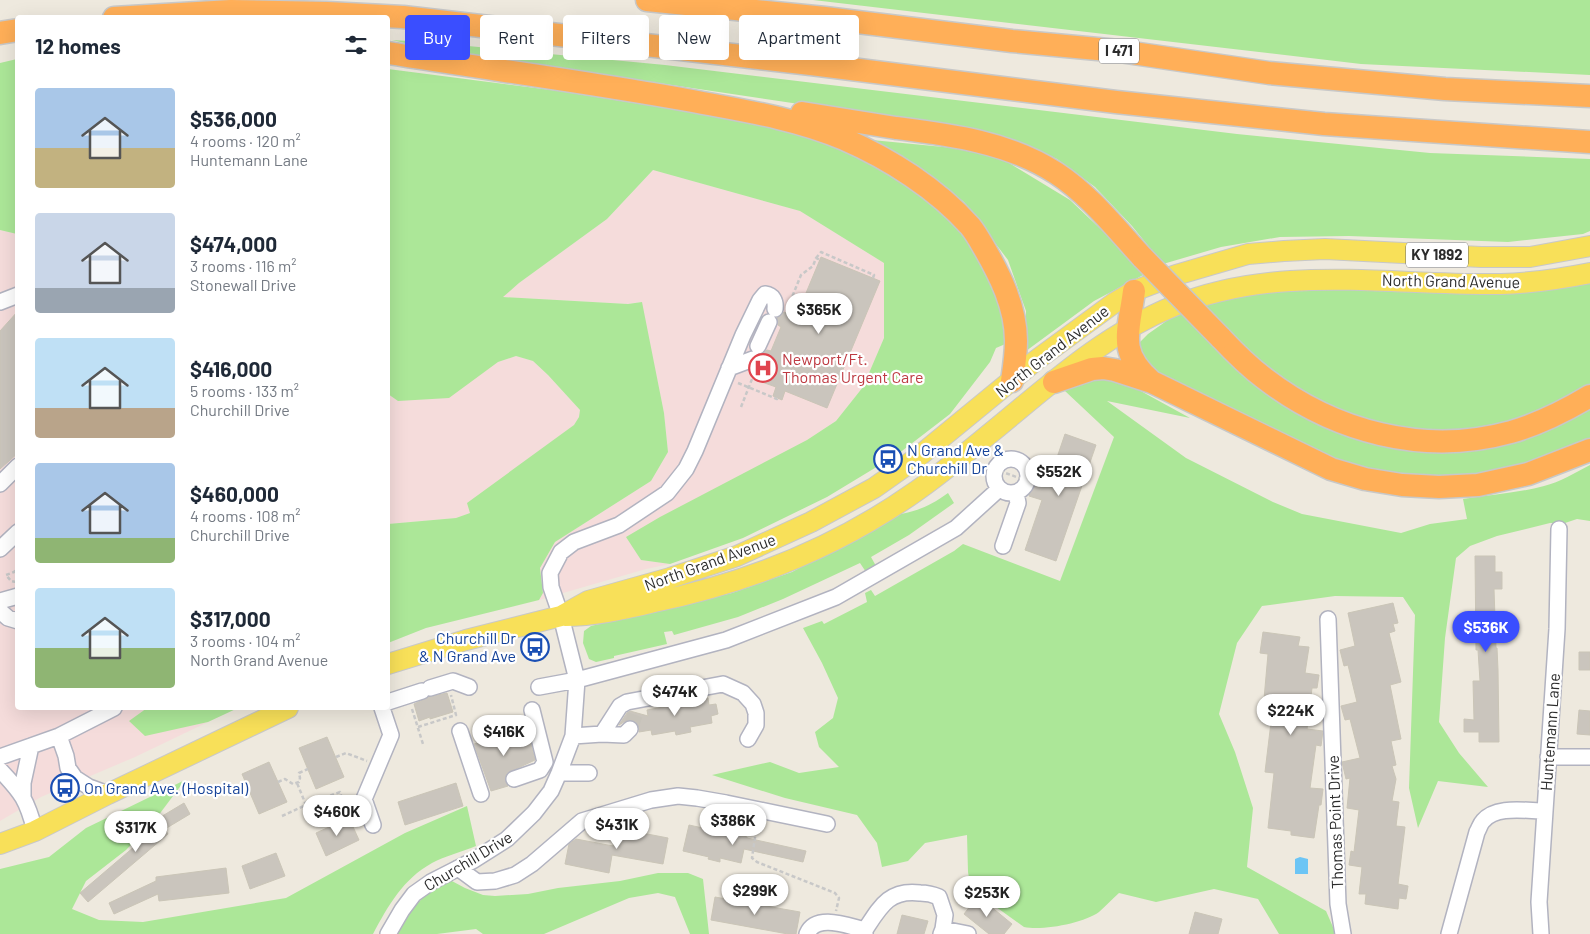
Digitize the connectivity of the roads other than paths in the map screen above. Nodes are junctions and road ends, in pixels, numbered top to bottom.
1 (647, 0) edge
2 (164, 15) edge
3 (365, 15) edge
4 (390, 16) edge
5 (15, 30) edge
6 (0, 33) edge
7 (390, 53) edge
8 (1590, 96) edge
9 (714, 105) junction
10 (1590, 142) edge
11 (1590, 246) edge
12 (1590, 273) edge
13 (1134, 291) junction
14 (15, 296) edge
15 (0, 302) edge
16 (747, 326) junction
17 (1129, 327) junction
18 (766, 335) junction
19 (727, 373) junction
20 (1012, 380) junction
21 (1054, 382) junction
22 (1152, 382) junction
23 (1590, 396) edge
24 (1590, 450) edge
25 (15, 469) edge
26 (0, 484) edge
27 (1019, 486) junction
28 (999, 490) junction
29 (1559, 529) dead end
30 (15, 535) edge
31 (1004, 546) dead end
32 (0, 550) edge
33 (15, 597) edge
34 (0, 601) edge
35 (0, 611) edge
36 (561, 616) junction
37 (1328, 619) dead end
38 (15, 621) edge
39 (390, 663) edge
40 (577, 680) junction
41 (469, 687) road end
42 (539, 687) dead end
43 (649, 696) junction
44 (390, 701) edge
45 (110, 710) edge
46 (284, 710) edge
47 (383, 710) edge
48 (532, 710) dead end
49 (636, 713) tunnel mouth
50 (630, 729) dead end
51 (460, 731) dead end
52 (602, 734) junction
53 (59, 736) junction
54 (573, 736) junction
55 (748, 738) dead end
56 (31, 746) junction
57 (0, 757) edge
58 (1548, 757) junction
59 (1590, 757) edge
60 (0, 770) edge
61 (589, 773) dead end
62 (559, 774) junction
63 (514, 779) dead end
64 (108, 794) junction
65 (481, 794) dead end
66 (23, 796) junction
67 (1545, 811) junction
68 (827, 824) dead end
69 (373, 825) dead end
70 (35, 831) junction
71 (0, 844) edge
72 (458, 868) junction
73 (942, 931) edge
74 (865, 932) edge
75 (388, 934) edge
76 (807, 934) edge
77 (968, 934) edge
78 (1343, 934) edge
79 (1449, 934) edge
80 (1541, 934) edge

1 - 8 highway, I 471
2 - 3 highway
4 - 10 highway
5 - 6 highway
7 - 9 highway
9 - 20 highway
9 - 23 highway, bridge
11 - 13 main road, North Grand Avenue / KY 1892
12 - 17 main road, North Grand Avenue / KY 1892
13 - 17 highway
13 - 20 main road, North Grand Avenue / KY 1892
14 - 15 street
16 - 18 street
16 - 18 street, Churchill Drive
16 - 19 street, Churchill Drive
17 - 21 main road, North Grand Avenue / KY 1892
17 - 22 highway
18 - 19 street
19 - 36 street, Churchill Drive
20 - 36 main road, North Grand Avenue / KY 1892
21 - 22 highway
21 - 36 main road, North Grand Avenue / KY 1892
22 - 24 highway
25 - 26 street
27 - 28 street
27 - 28 street
27 - 31 street
28 - 40 street
29 - 58 street, Huntemann Lane
30 - 32 street
33 - 34 street
35 - 38 street
36 - 39 main road, North Grand Avenue / KY 1892
36 - 40 street, Churchill Drive
37 - 78 street, Thomas Point Drive
40 - 42 street
40 - 54 street, Churchill Drive
41 - 44 street
43 - 49 street
43 - 52 street
43 - 55 street
45 - 53 street
46 - 64 main road
47 - 69 street
48 - 63 street
50 - 52 street
51 - 65 street
52 - 54 street
53 - 56 street
53 - 64 street
54 - 62 street, Churchill Drive
56 - 57 street
56 - 66 street
58 - 59 street
58 - 67 street, Huntemann Lane
60 - 66 street
61 - 62 street
62 - 72 street, Churchill Drive
64 - 70 main road
66 - 70 street
67 - 79 street
67 - 80 street, Huntemann Lane
68 - 72 street
70 - 71 main road
72 - 75 street, Churchill Drive
73 - 74 street
73 - 77 street
74 - 76 street

